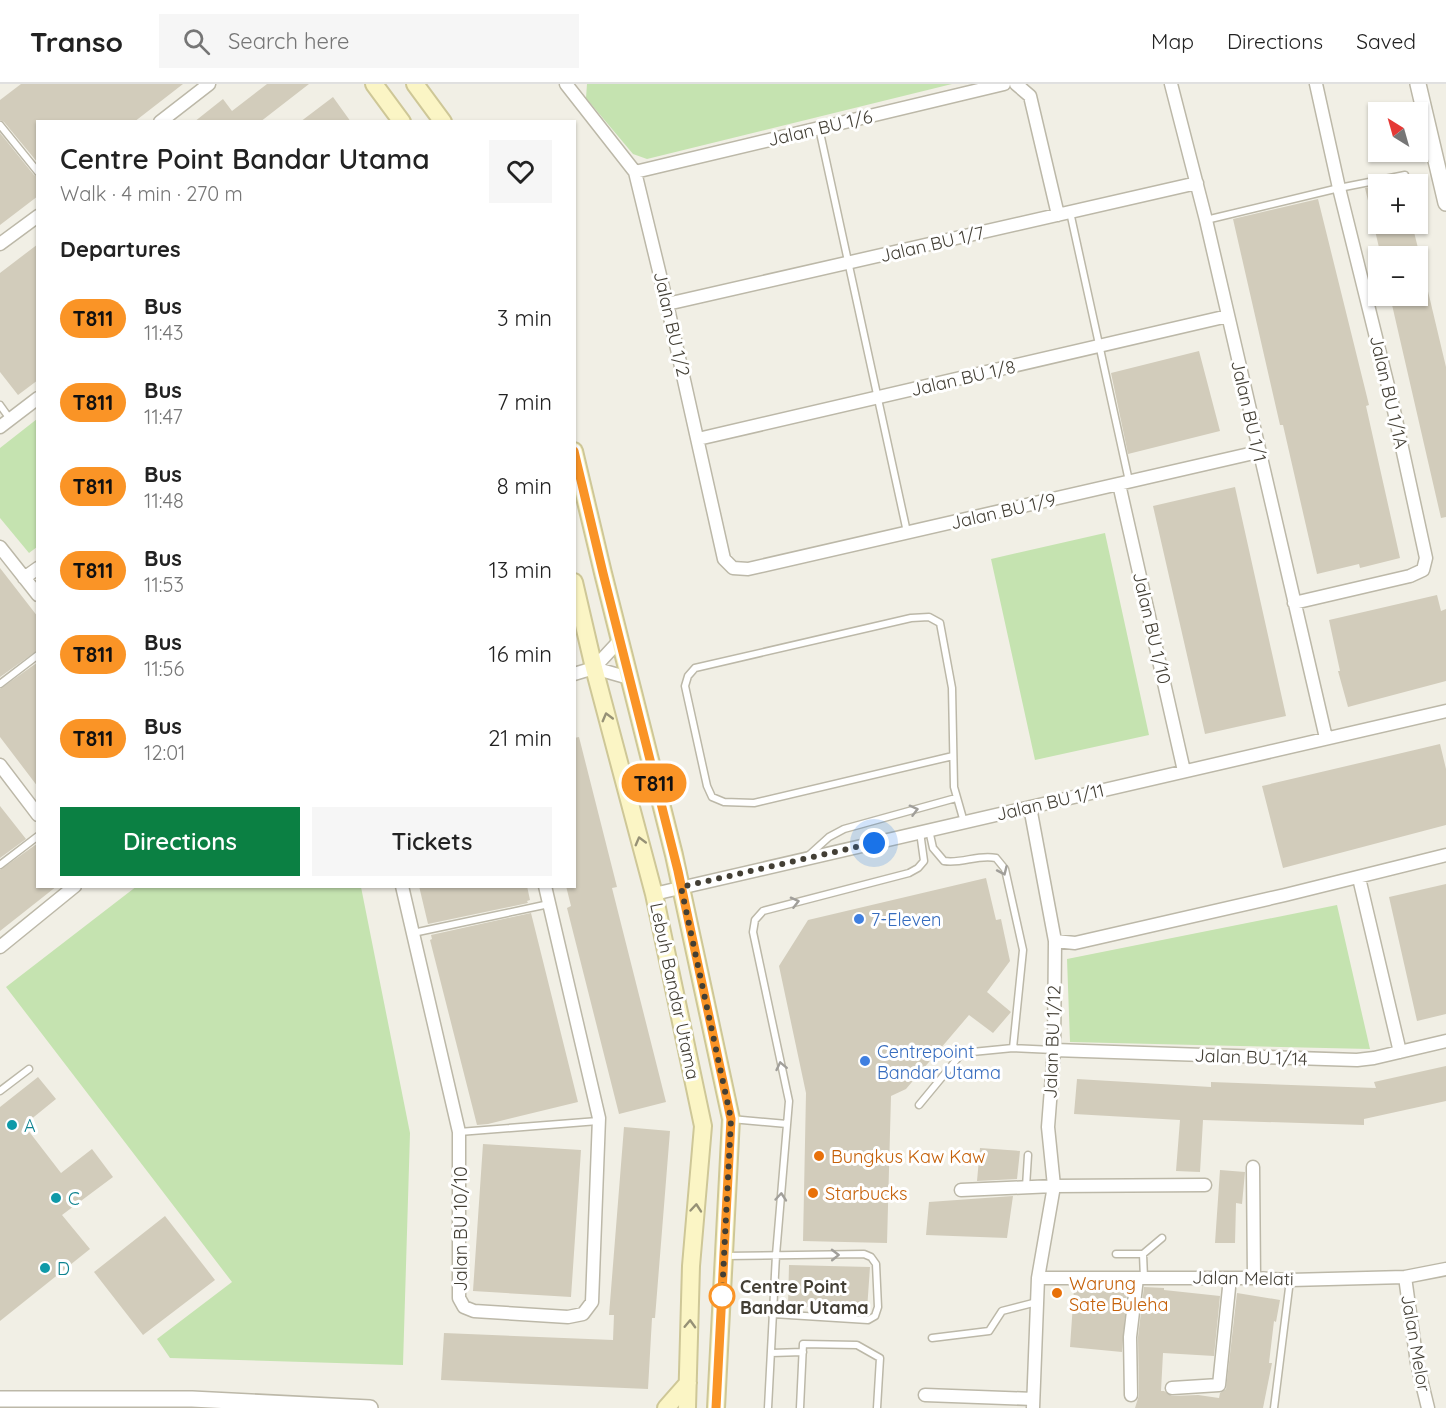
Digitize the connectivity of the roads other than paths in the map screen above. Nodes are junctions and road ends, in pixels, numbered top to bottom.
1 (209, 84) edge
2 (374, 84) edge
3 (415, 84) edge
4 (568, 84) edge
5 (1005, 84) edge
6 (1016, 84) edge
7 (1171, 84) edge
8 (1316, 84) edge
9 (1418, 84) edge
10 (163, 120) edge
11 (399, 120) edge
12 (442, 120) edge
13 (0, 124) edge
14 (819, 128) junction
15 (36, 169) edge
16 (635, 172) junction
17 (1368, 182) edge
18 (1197, 183) junction
19 (1338, 188) junction
20 (1446, 203) edge
21 (1070, 212) junction
22 (1058, 215) junction
23 (36, 217) edge
24 (1206, 220) junction
25 (0, 244) edge
26 (849, 263) junction
27 (667, 304) junction
28 (1228, 316) junction
29 (1100, 346) junction
30 (878, 397) junction
31 (36, 400) edge
32 (0, 405) edge
33 (10, 419) junction
34 (0, 427) edge
35 (698, 439) junction
36 (1258, 452) junction
37 (576, 459) edge
38 (1124, 483) junction
39 (907, 533) junction
40 (0, 547) edge
41 (36, 569) edge
42 (748, 569) joint
43 (24, 578) junction
44 (576, 591) edge
45 (36, 593) edge
46 (1294, 603) junction
47 (620, 640) junction
48 (36, 657) edge
49 (594, 668) junction
50 (576, 673) edge
51 (629, 678) junction
52 (0, 684) edge
53 (1446, 711) edge
54 (1326, 738) junction
55 (953, 756) junction
56 (2, 771) edge
57 (1184, 771) junction
58 (956, 798) junction
59 (1030, 807) junction
60 (36, 812) edge
61 (964, 822) junction
62 (924, 831) junction
63 (36, 838) edge
64 (1446, 855) edge
65 (805, 859) junction
66 (0, 865) edge
67 (1359, 878) junction
68 (681, 887) junction
69 (73, 888) edge
70 (402, 888) edge
71 (545, 888) edge
72 (654, 894) junction
73 (549, 904) junction
74 (413, 933) junction
75 (1055, 941) junction
76 (0, 947) edge
77 (1446, 1041) edge
78 (1013, 1048) junction
79 (1054, 1050) junction
80 (1400, 1052) junction
81 (29, 1069) dead end
82 (0, 1091) edge
83 (919, 1105) dead end
84 (731, 1119) junction
85 (598, 1121) junction
86 (787, 1124) junction
87 (459, 1132) junction
88 (1028, 1155) dead end
89 (1253, 1167) dead end
90 (1205, 1185) dead end
91 (1054, 1186) junction
92 (1026, 1187) junction
93 (961, 1190) dead end
94 (1162, 1238) dead end
95 (1116, 1254) dead end
96 (1143, 1254) junction
97 (724, 1256) junction
98 (776, 1256) junction
99 (1446, 1269) edge
100 (1405, 1277) junction
101 (1038, 1278) junction
102 (1141, 1278) junction
103 (1230, 1278) junction
104 (1254, 1278) junction
105 (1290, 1280) junction
106 (1037, 1301) junction
107 (773, 1314) junction
108 (932, 1338) dead end
109 (803, 1352) junction
110 (771, 1353) junction
111 (688, 1383) junction
112 (1172, 1388) dead end
113 (925, 1395) dead end
114 (1131, 1395) dead end
115 (0, 1399) edge
116 (192, 1403) edge
117 (1033, 1403) edge
118 (370, 1408) edge
119 (666, 1408) edge
120 (687, 1408) edge
121 (716, 1408) edge
122 (768, 1408) edge
123 (800, 1408) edge
124 (877, 1408) edge
125 (1274, 1408) edge
126 (1428, 1408) edge

1 - 10 street
2 - 11 main road
3 - 12 main road
4 - 16 street, Jalan BU 1/2
5 - 14 street, Jalan BU 1/6
6 - 22 street
7 - 18 street, Jalan BU 1/1
8 - 19 street, Jalan BU 1/1A
9 - 20 street
13 - 15 lane
14 - 16 street, Jalan BU 1/6
14 - 26 lane
16 - 27 street, Jalan BU 1/2
17 - 19 lane
18 - 21 street, Jalan BU 1/7
18 - 24 street, Jalan BU 1/1
19 - 24 lane
19 - 46 street, Jalan BU 1/1A
21 - 22 street, Jalan BU 1/7
21 - 29 lane
22 - 26 street, Jalan BU 1/7
23 - 25 street
24 - 28 street, Jalan BU 1/1
26 - 27 street, Jalan BU 1/7
26 - 30 lane
27 - 35 street, Jalan BU 1/2
28 - 29 street, Jalan BU 1/8
28 - 36 street, Jalan BU 1/1
29 - 30 street, Jalan BU 1/8
29 - 38 lane
30 - 35 street, Jalan BU 1/8
30 - 39 lane
31 - 33 street
32 - 33 lane
33 - 34 street
35 - 42 street, Jalan BU 1/2
36 - 38 street, Jalan BU 1/9
36 - 46 street, Jalan BU 1/1
37 - 47 main road, Lebuh Bandar Utama
38 - 39 street, Jalan BU 1/9
38 - 57 street, Jalan BU 1/10
39 - 42 street, Jalan BU 1/9
40 - 43 street
41 - 43 street
43 - 45 street
44 - 49 main road, Lebuh Bandar Utama
46 - 54 street, Jalan BU 1/1
47 - 49 street
47 - 51 main road, Lebuh Bandar Utama
48 - 52 lane
49 - 50 street
49 - 51 street
72 -> 49 main road, Lebuh Bandar Utama
51 - 68 main road, Lebuh Bandar Utama
53 - 54 street, Jalan BU 1/11
54 - 57 street, Jalan BU 1/11
55 - 55 lane
55 - 58 lane
56 - 60 street
57 - 59 street, Jalan BU 1/11
58 - 61 lane
65 -> 58 lane
59 - 61 street, Jalan BU 1/11
59 - 75 street, Jalan BU 1/12
61 - 62 street, Jalan BU 1/11
62 - 65 street, Jalan BU 1/11
62 -> 78 lane
86 -> 62 lane
63 - 66 lane
64 - 67 street
65 - 68 street, Jalan BU 1/11
67 - 75 street
67 - 80 street
68 - 72 street, Jalan BU 1/11
68 - 84 main road, Lebuh Bandar Utama
69 - 76 street
70 - 74 street, Jalan BU 10/10
71 - 73 street, Jalan BU 10/10
111 -> 72 main road, Lebuh Bandar Utama
73 - 74 lane
73 - 85 street, Jalan BU 10/10
74 - 87 street, Jalan BU 10/10
75 - 79 street, Jalan BU 1/12
77 - 80 street, Jalan BU 1/14
78 - 79 lane
78 - 83 lane
79 - 80 street, Jalan BU 1/14
79 - 91 street, Jalan BU 1/12
81 - 82 lane
84 - 86 lane
84 - 97 main road, Lebuh Bandar Utama
85 - 87 lane
85 - 87 street, Jalan BU 10/10
98 -> 86 lane
88 - 92 lane
89 - 104 street
90 - 91 street
91 - 92 street
91 - 101 street, Jalan BU 1/12
92 - 93 street
94 - 96 lane
95 - 96 lane
96 - 102 lane
97 - 98 lane
97 - 121 main road, Lebuh Bandar Utama
98 - 107 lane
98 -> 107 lane
99 - 100 street, Jalan Melati
100 - 105 street, Jalan Melati
100 - 126 street, Jalan Melor
101 - 102 street, Jalan Melati
101 - 106 street, Jalan BU 1/12
102 - 103 street, Jalan Melati
102 - 114 street
103 - 104 street, Jalan Melati
103 - 112 street
104 - 105 street, Jalan Melati
105 - 125 lane
106 - 108 lane
106 - 117 street, Jalan BU 1/12
107 - 110 lane
109 - 110 lane
109 - 123 lane
109 - 124 lane
110 - 122 lane
111 - 119 main road
111 - 120 main road, Lebuh Bandar Utama
113 - 117 street
115 - 116 street
116 - 118 street

